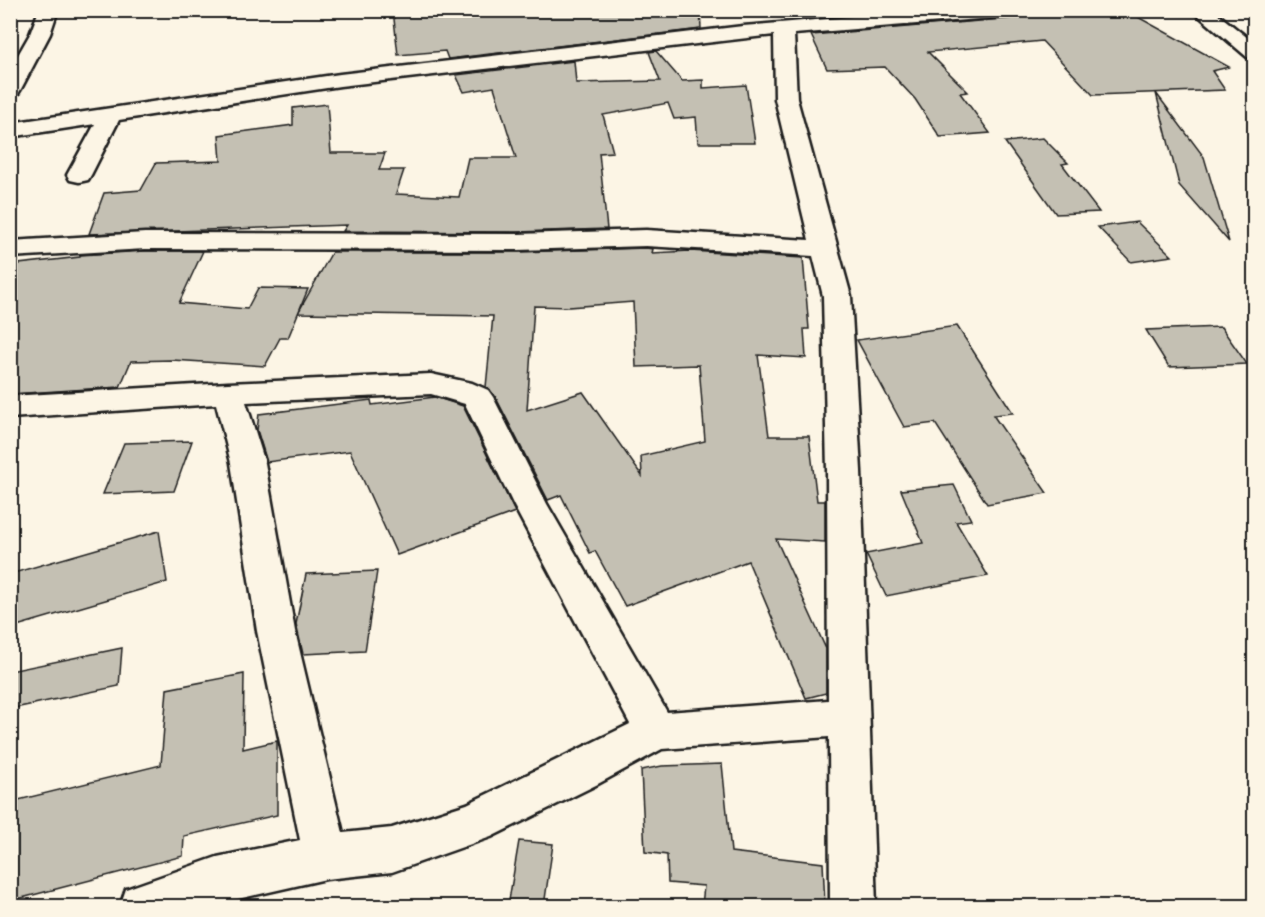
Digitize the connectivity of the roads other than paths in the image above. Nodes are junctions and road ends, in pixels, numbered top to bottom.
1 (49, 10) edge
2 (1015, 10) edge
3 (1201, 10) edge
4 (722, 18) dead end
5 (784, 29) junction
6 (743, 32) junction
7 (1254, 53) edge
8 (10, 89) edge
9 (110, 117) junction
10 (10, 130) edge
11 (79, 175) dead end
12 (10, 249) edge
13 (825, 249) junction
14 (228, 393) junction
15 (10, 407) edge
16 (850, 717) junction
17 (656, 731) junction
18 (326, 858) junction
19 (143, 906) edge
20 (853, 906) edge

1 - 8 main road
2 - 5 main road
3 - 7 main road
4 - 6 main road
5 - 6 main road
5 - 13 main road
6 - 9 main road
9 - 10 main road
9 - 11 main road
12 - 13 main road
13 - 16 main road
14 - 15 main road
14 - 17 main road
14 - 18 main road
16 - 17 main road
16 - 20 main road
17 - 18 main road
18 - 19 main road

